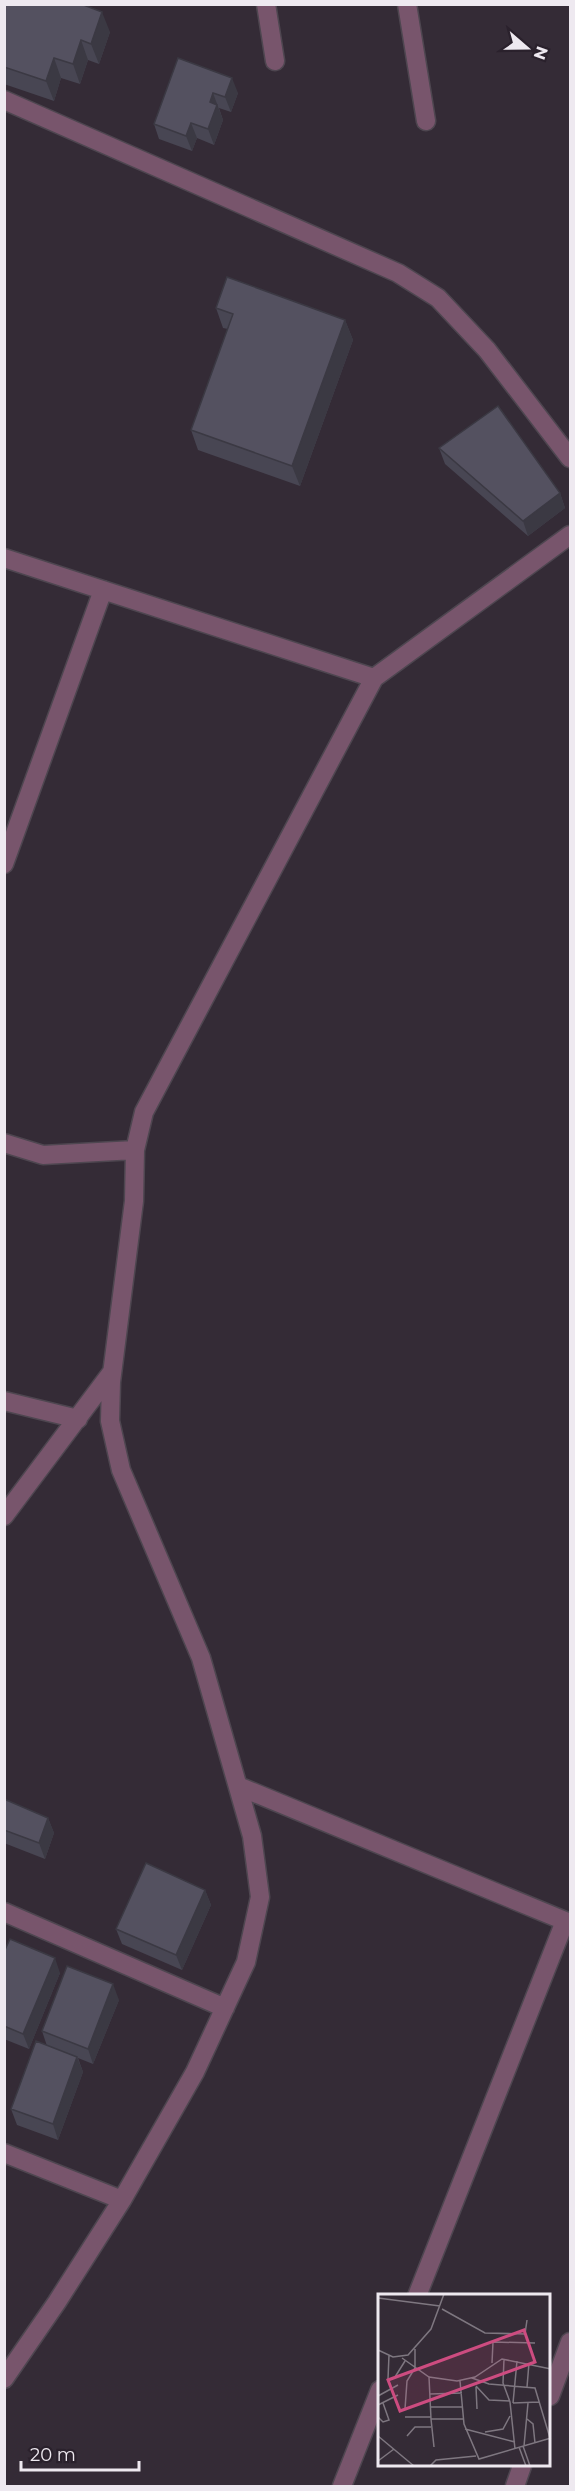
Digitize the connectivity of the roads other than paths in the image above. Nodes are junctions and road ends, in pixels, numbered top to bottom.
1 (266, 4) edge
2 (408, 4) edge
3 (274, 61) dead end
4 (4, 100) edge
5 (426, 122) dead end
6 (570, 458) edge
7 (570, 535) edge
8 (4, 558) edge
9 (103, 590) junction
10 (374, 678) junction
11 (4, 864) edge
12 (4, 1143) edge
13 (135, 1149) junction
14 (112, 1372) junction
15 (4, 1401) edge
16 (78, 1419) junction
17 (4, 1516) edge
18 (238, 1786) junction
19 (4, 1912) edge
20 (568, 1922) edge
21 (225, 2008) junction
22 (4, 2152) edge
23 (122, 2200) junction
24 (418, 2294) edge
25 (570, 2342) edge
26 (5, 2376) edge
27 (551, 2391) edge
28 (378, 2395) edge
29 (522, 2467) edge
30 (342, 2487) edge
31 (515, 2487) edge

1 - 3 street
2 - 5 street
4 - 6 street
7 - 10 street
8 - 9 street
9 - 10 street
9 - 11 street
10 - 13 street
12 - 13 street
13 - 14 street
14 - 16 street
14 - 18 street
15 - 16 street
16 - 17 street
18 - 20 street
18 - 21 street
19 - 21 street
20 - 24 street
21 - 23 street
22 - 23 street
23 - 26 street
25 - 27 street
28 - 30 street
29 - 31 street

